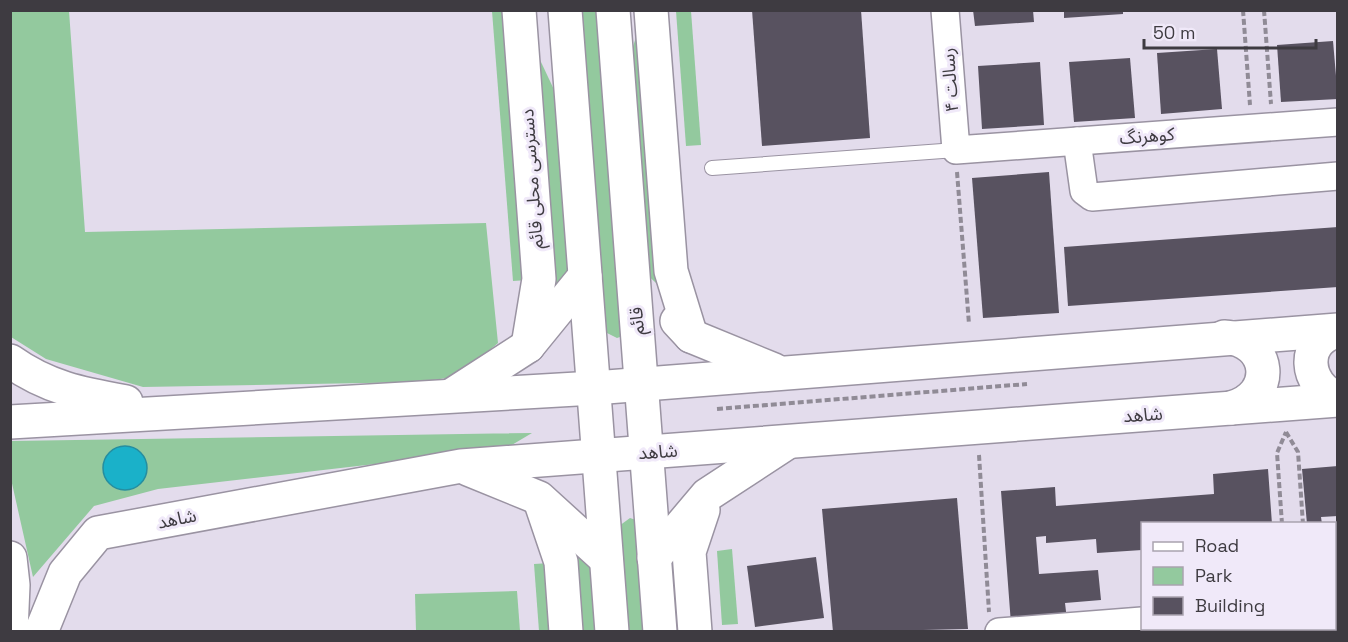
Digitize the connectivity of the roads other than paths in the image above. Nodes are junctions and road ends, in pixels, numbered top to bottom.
1 (519, 10) edge
2 (536, 10) edge
3 (565, 10) edge
4 (613, 10) edge
5 (630, 10) edge
6 (651, 10) edge
7 (945, 10) edge
8 (618, 74) junction
9 (572, 105) junction
10 (1338, 122) edge
11 (1077, 141) junction
12 (956, 150) junction
13 (712, 168) dead end
14 (1338, 176) edge
15 (633, 274) junction
16 (585, 276) junction
17 (637, 321) junction
18 (588, 323) junction
19 (1338, 331) edge
20 (692, 336) junction
21 (1224, 337) junction
22 (528, 346) junction
23 (10, 361) edge
24 (784, 374) junction
25 (643, 385) junction
26 (594, 388) junction
27 (450, 397) junction
28 (1338, 399) edge
29 (1230, 408) junction
30 (178, 412) junction
31 (10, 422) edge
32 (790, 441) junction
33 (646, 454) junction
34 (598, 456) junction
35 (461, 466) junction
36 (707, 495) junction
37 (539, 498) junction
38 (653, 546) junction
39 (605, 548) junction
40 (10, 558) edge
41 (1141, 621) edge
42 (994, 625) edge
43 (43, 629) edge
44 (612, 631) edge
45 (660, 631) edge
46 (10, 632) edge
47 (566, 632) edge
48 (695, 632) edge

1 - 22 main road, دسترسی محلی قائم
2 - 9 main road
3 - 9 main road
4 - 8 main road, قائم
5 - 8 main road
6 - 20 main road
7 - 12 street, رسالت ۴
8 - 15 main road, قائم
9 - 16 main road
10 - 11 street, کوهرنگ
11 - 12 street, کوهرنگ
11 - 14 street
12 - 13 lane
15 - 17 main road, قائم
15 - 20 main road
16 - 18 main road
16 - 22 main road
17 - 18 main road
17 - 25 main road, قائم
18 - 26 main road
19 - 21 main road
19 - 28 main road
20 - 24 main road
21 - 24 main road
21 - 29 main road
22 - 27 main road
23 - 30 main road
24 - 25 main road
25 - 26 main road
25 - 33 main road, قائم
26 - 27 main road
26 - 34 main road
27 - 30 main road
28 - 29 main road, شاهد
29 - 32 main road, شاهد
30 - 31 main road
32 - 33 main road, شاهد
32 - 36 main road
33 - 34 main road, شاهد
33 - 38 main road, قائم
34 - 35 main road, شاهد
34 - 39 main road
35 - 37 main road
35 - 43 main road, شاهد
36 - 38 main road
36 - 48 main road
37 - 39 main road
37 - 47 main road
38 - 39 main road
38 - 45 main road, قائم
39 - 44 main road
40 - 46 main road
41 - 42 street

